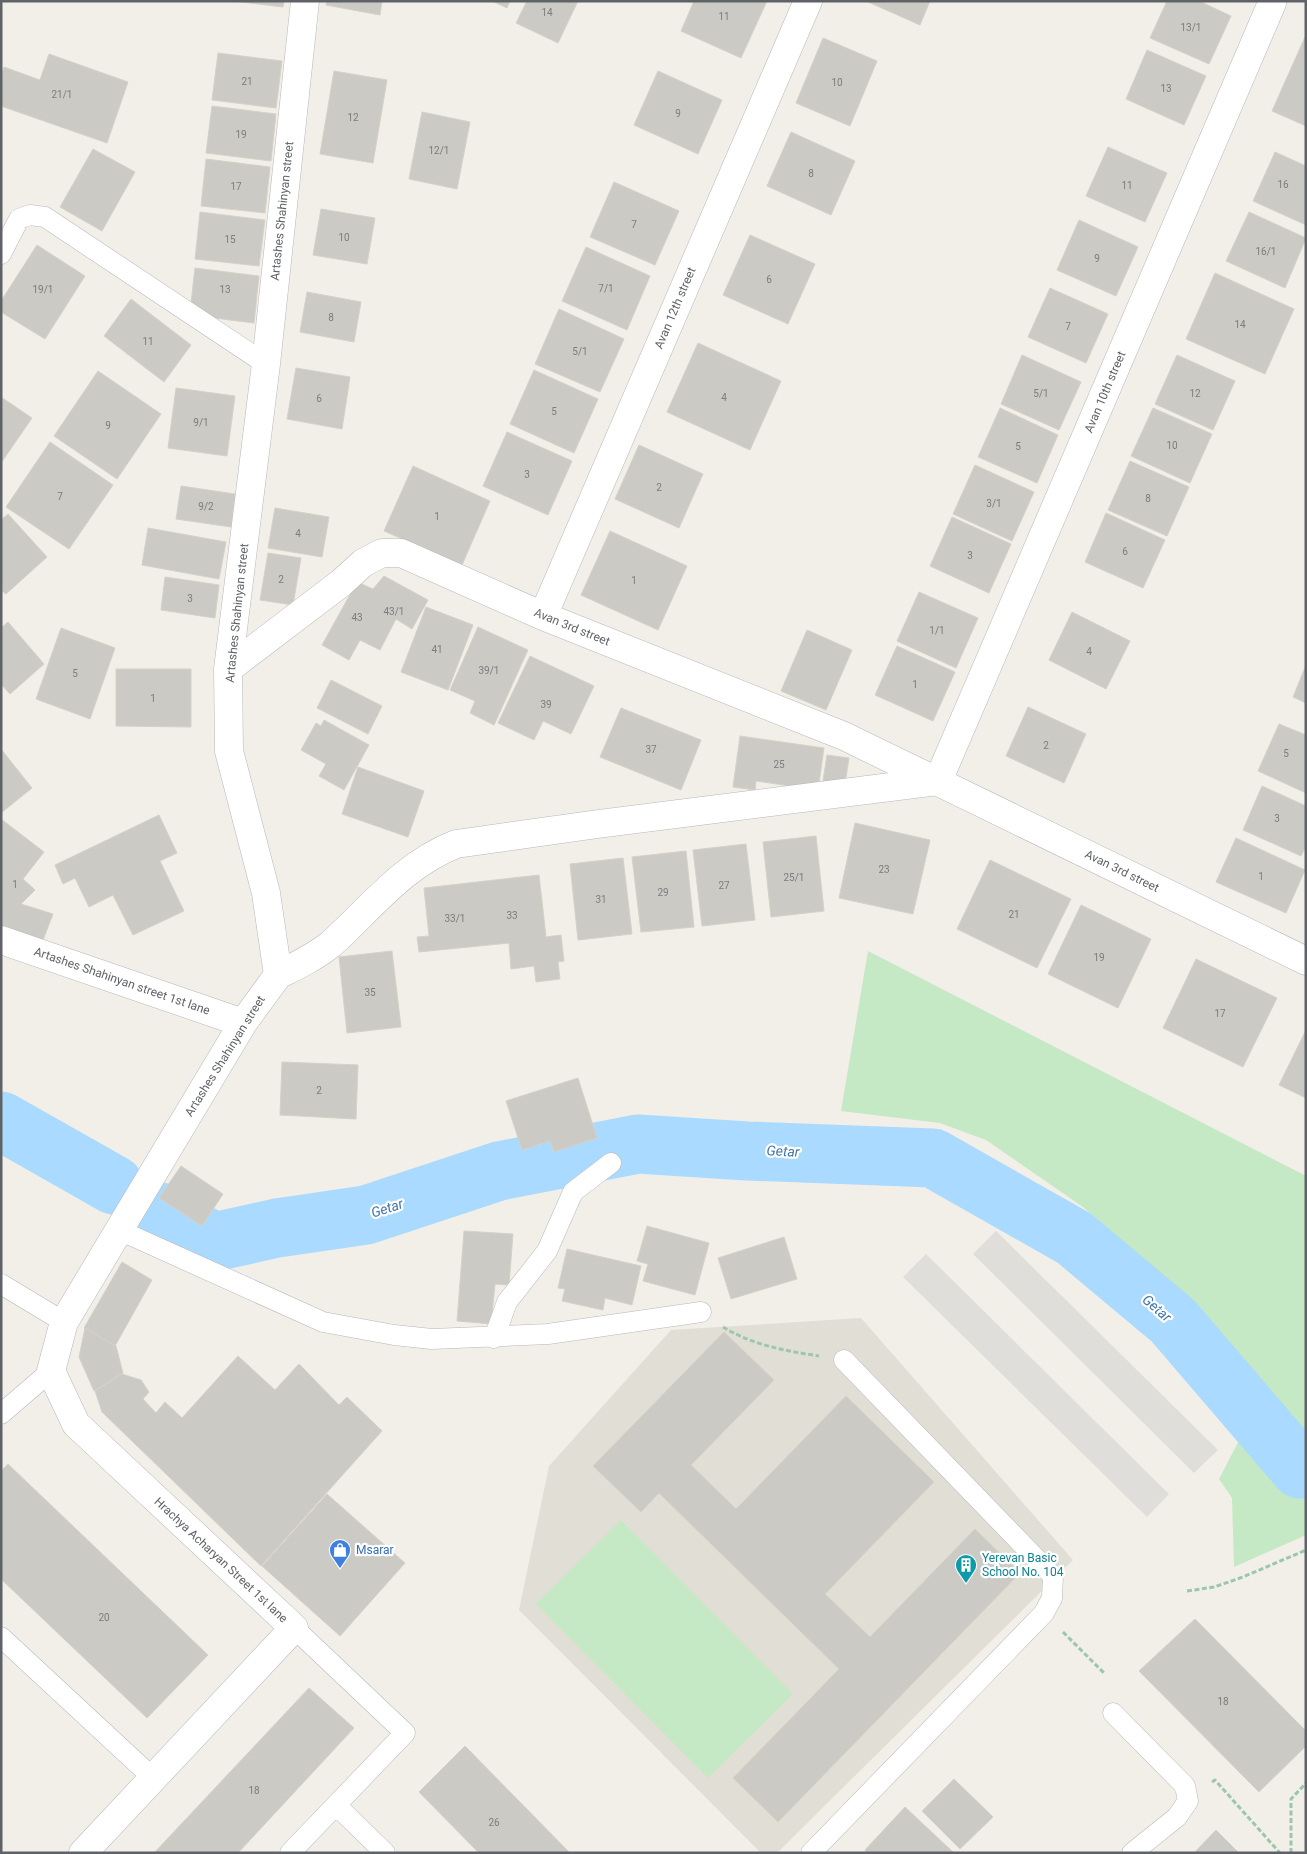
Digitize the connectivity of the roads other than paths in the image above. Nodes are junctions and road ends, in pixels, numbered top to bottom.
1 (305, 1) edge
2 (808, 1) edge
3 (1272, 3) dead end
4 (1, 254) edge
5 (266, 364) junction
6 (543, 616) junction
7 (228, 669) junction
8 (938, 781) junction
9 (1, 940) edge
10 (1304, 954) edge
11 (278, 975) junction
12 (243, 1022) junction
13 (612, 1163) dead end
14 (119, 1230) junction
15 (1, 1284) edge
16 (700, 1312) road end
17 (64, 1322) junction
18 (494, 1338) junction
19 (844, 1360) road end
20 (51, 1370) junction
21 (1, 1414) edge
22 (294, 1628) junction
23 (1, 1637) edge
24 (1113, 1712) dead end
25 (153, 1778) junction
26 (336, 1805) junction
27 (83, 1853) edge
28 (290, 1853) edge
29 (384, 1853) edge
30 (811, 1853) edge
31 (1132, 1853) edge

1 - 5 street, Artashes Shahinyan street
2 - 6 street, Avan 12th street
3 - 8 street, Avan 10th street
4 - 5 lane
5 - 7 street, Artashes Shahinyan street
6 - 7 street, Avan 3rd street
6 - 8 street, Avan 3rd street
7 - 11 street, Artashes Shahinyan street
8 - 10 street, Avan 3rd street
8 - 11 street
9 - 12 street, Artashes Shahinyan street 1st lane
11 - 12 street, Artashes Shahinyan street
12 - 14 street, Artashes Shahinyan street
13 - 18 lane
14 - 17 street, Artashes Shahinyan street
14 - 18 lane
15 - 17 lane
16 - 18 lane
17 - 20 street, Artashes Shahinyan street
19 - 30 lane
20 - 21 lane
20 - 22 street, Hrachya Acharyan Street 1st lane
22 - 25 street, Hrachya Acharyan Street 1st lane
22 - 26 lane
23 - 25 lane
24 - 31 lane
25 - 27 street, Hrachya Acharyan Street 1st lane
26 - 28 lane
26 - 29 lane

